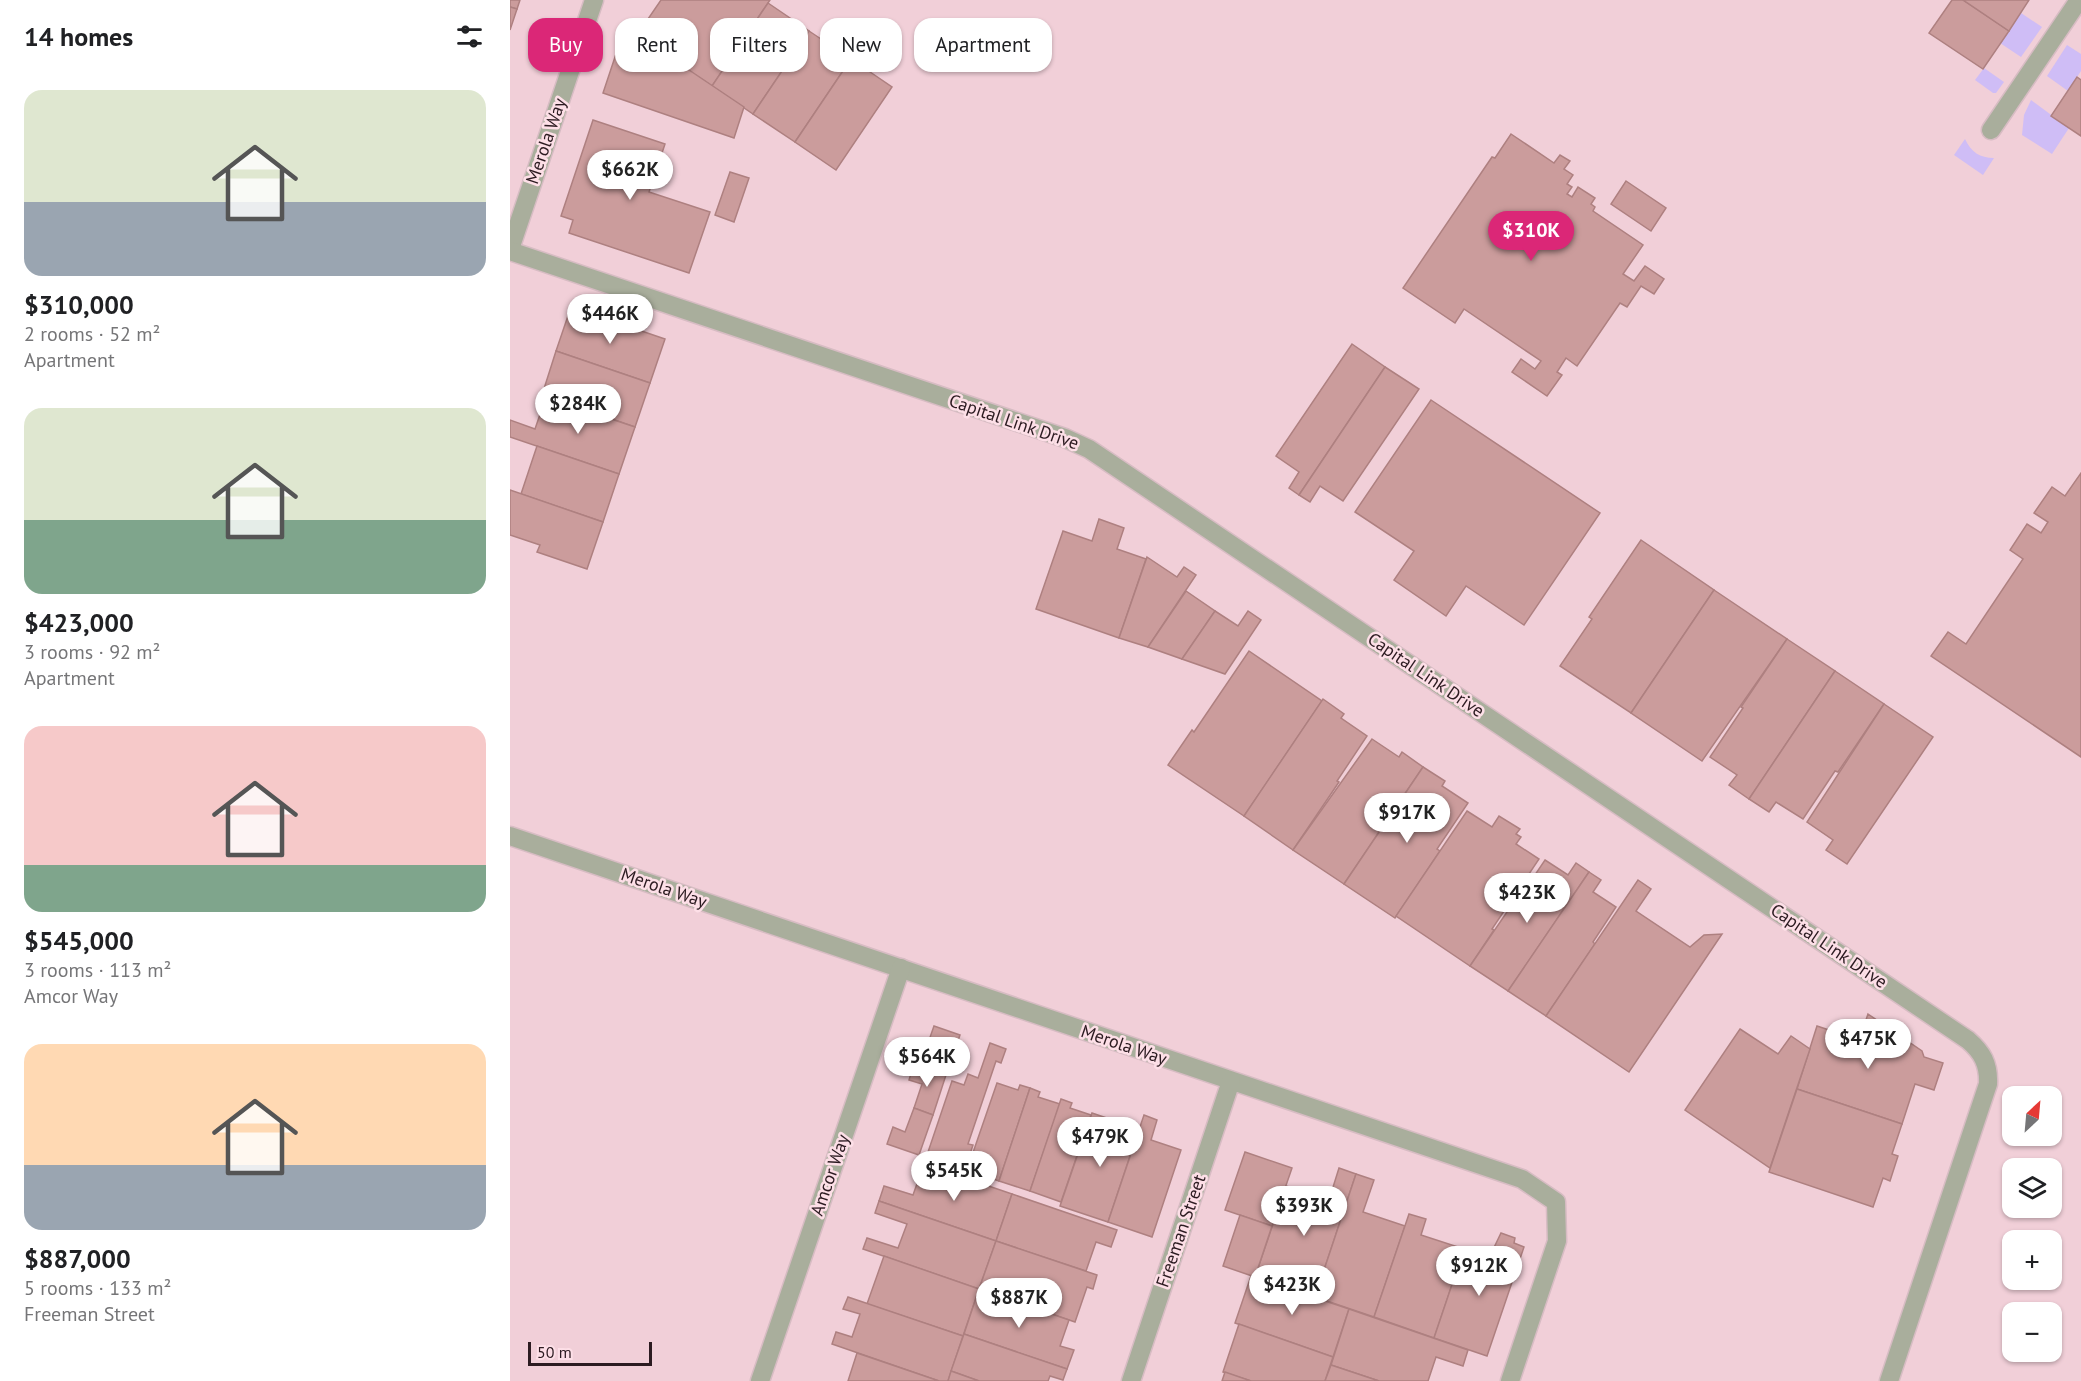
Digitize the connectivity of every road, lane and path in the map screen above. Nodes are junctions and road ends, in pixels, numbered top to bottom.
1 (594, 0) edge
2 (2079, 0) edge
3 (1991, 130) dead end
4 (510, 250) edge
5 (510, 836) edge
6 (901, 968) junction
7 (1232, 1081) junction
8 (760, 1381) edge
9 (1131, 1381) edge
10 (1510, 1381) edge
11 (1888, 1381) edge

1 - 4 street, Merola Way
2 - 3 street
4 - 11 street, Capital Link Drive
5 - 6 street, Merola Way
6 - 7 street, Merola Way
6 - 8 street, Amcor Way
7 - 9 street, Freeman Street
7 - 10 street, Merola Way

